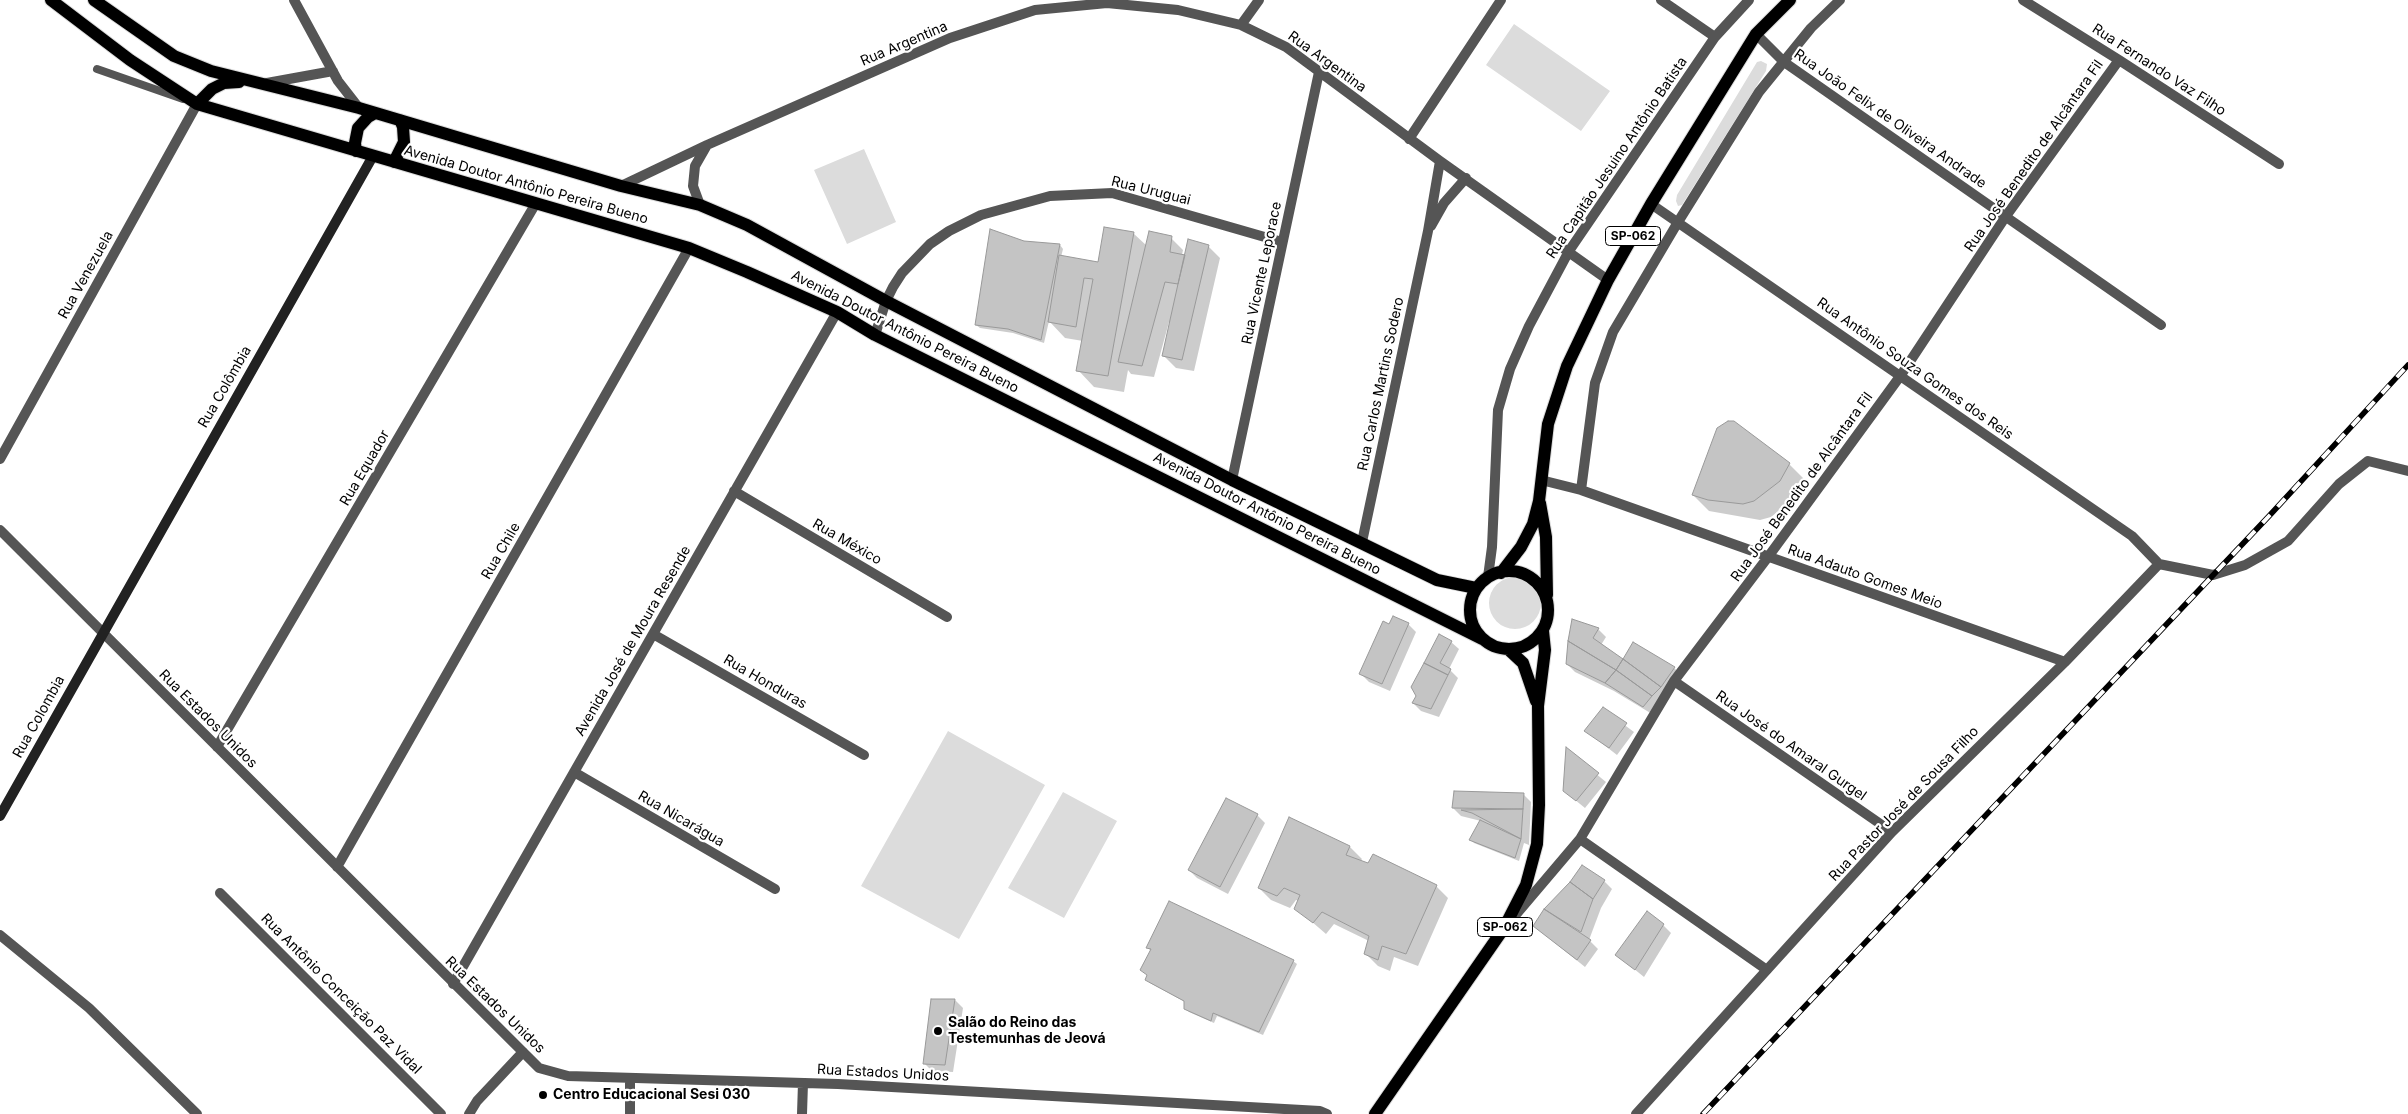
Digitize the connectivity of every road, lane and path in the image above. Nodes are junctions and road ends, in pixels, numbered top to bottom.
1 (51, 0) edge
2 (94, 0) edge
3 (294, 0) edge
4 (1259, 0) edge
5 (1501, 0) edge
6 (1661, 0) edge
7 (1749, 0) edge
8 (1790, 0) edge
9 (1840, 0) edge
10 (2023, 0) edge
11 (1241, 25) junction
12 (1756, 34) junction
13 (1715, 37) junction
14 (2119, 60) junction
15 (1784, 62) junction
16 (97, 69) dead end
17 (332, 70) junction
18 (1319, 72) junction
19 (260, 84) junction
20 (197, 104) junction
21 (360, 108) junction
22 (375, 113) junction
23 (400, 120) junction
24 (1409, 139) junction
25 (707, 145) junction
26 (356, 151) junction
27 (372, 156) junction
28 (394, 162) junction
29 (1440, 162) junction
30 (2279, 164) dead end
31 (1466, 178) junction
32 (621, 186) junction
33 (536, 203) junction
34 (1651, 204) junction
35 (700, 205) junction
36 (2006, 216) junction
37 (1678, 222) junction
38 (1428, 231) junction
39 (1282, 242) junction
40 (689, 248) junction
41 (1569, 251) junction
42 (1608, 280) junction
43 (886, 301) junction
44 (837, 312) junction
45 (2161, 325) dead end
46 (875, 335) junction
47 (1901, 375) junction
48 (0, 459) edge
49 (2408, 472) edge
50 (1232, 480) junction
51 (1541, 480) junction
52 (1580, 490) junction
53 (734, 491) junction
54 (1539, 501) junction
55 (0, 530) edge
56 (1362, 542) junction
57 (1768, 557) junction
58 (2158, 564) junction
59 (1501, 573) junction
60 (1488, 577) junction
61 (1476, 588) junction
62 (1546, 595) junction
63 (947, 617) dead end
64 (1543, 631) junction
65 (102, 632) junction
66 (653, 634) junction
67 (1482, 639) junction
68 (1508, 649) junction
69 (2065, 662) junction
70 (1674, 681) junction
71 (1538, 706) junction
72 (217, 747) junction
73 (864, 755) dead end
74 (574, 772) junction
75 (3, 803) edge
76 (0, 816) edge
77 (1892, 832) junction
78 (1580, 839) junction
79 (337, 867) junction
80 (775, 889) dead end
81 (220, 893) dead end
82 (1504, 928) junction
83 (0, 935) edge
84 (1767, 970) junction
85 (453, 984) junction
86 (523, 1052) junction
87 (630, 1078) junction
88 (802, 1084) junction
89 (197, 1114) edge
90 (441, 1114) edge
91 (469, 1114) edge
92 (630, 1114) edge
93 (802, 1114) edge
94 (1327, 1114) edge
95 (1375, 1114) edge
96 (1636, 1114) edge

1 - 20 main road, Avenida Doutor Antônio Pereira Bueno
2 - 19 main road, Avenida Doutor Antônio Pereira Bueno
3 - 17 street
4 - 11 street
5 - 24 street
6 - 13 street
7 - 13 street, Rua Capitão Jesuino Antônio Batista
8 - 12 main road, SP-062
9 - 15 street
10 - 14 street, Rua Fernando Vaz Filho
11 - 18 street, Rua Argentina
11 - 25 street, Rua Argentina
12 - 15 street, Rua João Felix de Oliveira Andrade
12 - 34 main road, SP-062
13 - 41 street, Rua Capitão Jesuino Antônio Batista
14 - 30 street, Rua Fernando Vaz Filho
14 - 36 street, Rua José Benedito de Alcântara Fil
15 - 36 street, Rua João Felix de Oliveira Andrade
15 - 37 street
16 - 20 lane
17 - 19 street
17 - 21 street
18 - 24 street, Rua Argentina
18 - 39 street, Rua Vicente Leporace
19 - 20 main road
19 - 21 main road, Avenida Doutor Antônio Pereira Bueno
20 - 26 main road, Avenida Doutor Antônio Pereira Bueno
20 - 48 street, Rua Venezuela
21 - 22 main road, Avenida Doutor Antônio Pereira Bueno
22 - 23 main road, Avenida Doutor Antônio Pereira Bueno
22 - 26 main road
23 - 28 main road
23 - 32 main road, Avenida Doutor Antônio Pereira Bueno
24 - 29 street, Rua Argentina
25 - 32 street, Rua Argentina
25 - 35 street
26 - 27 main road, Avenida Doutor Antônio Pereira Bueno
27 - 28 main road, Avenida Doutor Antônio Pereira Bueno
27 - 65 street, Rua Colômbia
28 - 33 main road, Avenida Doutor Antônio Pereira Bueno
29 - 31 street, Rua Argentina
29 - 38 street, Rua Carlos Martins Sodero
31 - 38 street, Rua Carlos Martins Sodero
31 - 41 street, Rua Argentina
32 - 35 main road, Avenida Doutor Antônio Pereira Bueno
33 - 40 main road, Avenida Doutor Antônio Pereira Bueno
33 - 72 street, Rua Equador
34 - 37 street, Rua Antônio Souza Gomes dos Reis
34 - 42 main road, SP-062
35 - 43 main road, Avenida Doutor Antônio Pereira Bueno
36 - 45 street, Rua João Felix de Oliveira Andrade
36 - 47 street, Rua José Benedito de Alcântara Fil
37 - 47 street, Rua Antônio Souza Gomes dos Reis
37 - 52 street
38 - 56 street, Rua Carlos Martins Sodero
39 - 43 street, Rua Uruguai
39 - 50 street, Rua Vicente Leporace
40 - 44 main road, Avenida Doutor Antônio Pereira Bueno
40 - 79 street, Rua Chile
41 - 42 street, Rua Argentina
41 - 60 street, Rua Capitão Jesuino Antônio Batista
42 - 51 main road, SP-062
43 - 46 street, Rua Uruguai
43 - 50 main road, Avenida Doutor Antônio Pereira Bueno
44 - 46 main road, Avenida Doutor Antônio Pereira Bueno
44 - 53 street, Avenida José de Moura Resende
46 - 67 main road, Avenida Doutor Antônio Pereira Bueno
47 - 57 street, Rua José Benedito de Alcântara Fil
47 - 58 street, Rua Antônio Souza Gomes dos Reis
49 - 58 street
50 - 56 main road, Avenida Doutor Antônio Pereira Bueno
51 - 52 street, Rua Adauto Gomes Meio
51 - 54 main road, SP-062
52 - 57 street, Rua Adauto Gomes Meio
53 - 63 street, Rua México
53 - 66 street, Avenida José de Moura Resende
54 - 59 main road, SP-062
54 - 62 main road, SP-062
55 - 65 street, Rua Estados Unidos
56 - 61 main road, Avenida Doutor Antônio Pereira Bueno
57 - 69 street, Rua Adauto Gomes Meio
57 - 70 street, Rua José Benedito de Alcântara Fil
58 - 69 street, Rua Pastor José de Sousa Filho
59 - 60 main road
59 - 62 main road
60 - 61 main road
61 - 67 main road
62 - 64 main road, SP-062
64 - 68 main road
64 - 71 main road, SP-062
65 - 72 street, Rua Estados Unidos
65 - 75 street, Rua Colombia
66 - 73 street, Rua Honduras
66 - 74 street, Avenida José de Moura Resende
67 - 68 main road, SP-062
68 - 71 main road, SP-062
69 - 77 street, Rua Pastor José de Sousa Filho
70 - 77 street, Rua José do Amaral Gurgel
70 - 78 street, Rua José Benedito de Alcântara Fil
71 - 82 main road, SP-062
72 - 79 street, Rua Estados Unidos
74 - 80 street, Rua Nicarágua
74 - 85 street, Avenida José de Moura Resende
75 - 76 street, Rua Colombia
77 - 84 street, Rua Pastor José de Sousa Filho
78 - 82 street, Rua José Benedito de Alcântara Fil
78 - 84 street
79 - 85 street, Rua Estados Unidos
81 - 90 street, Rua Antônio Conceição Paz Vidal
82 - 95 main road, SP-062
83 - 89 street
84 - 96 street, Rua Pastor José de Sousa Filho
85 - 86 street, Rua Estados Unidos
86 - 87 street, Rua Estados Unidos
86 - 91 street
87 - 88 street, Rua Estados Unidos
87 - 92 street
88 - 93 street
88 - 94 street, Rua Estados Unidos

